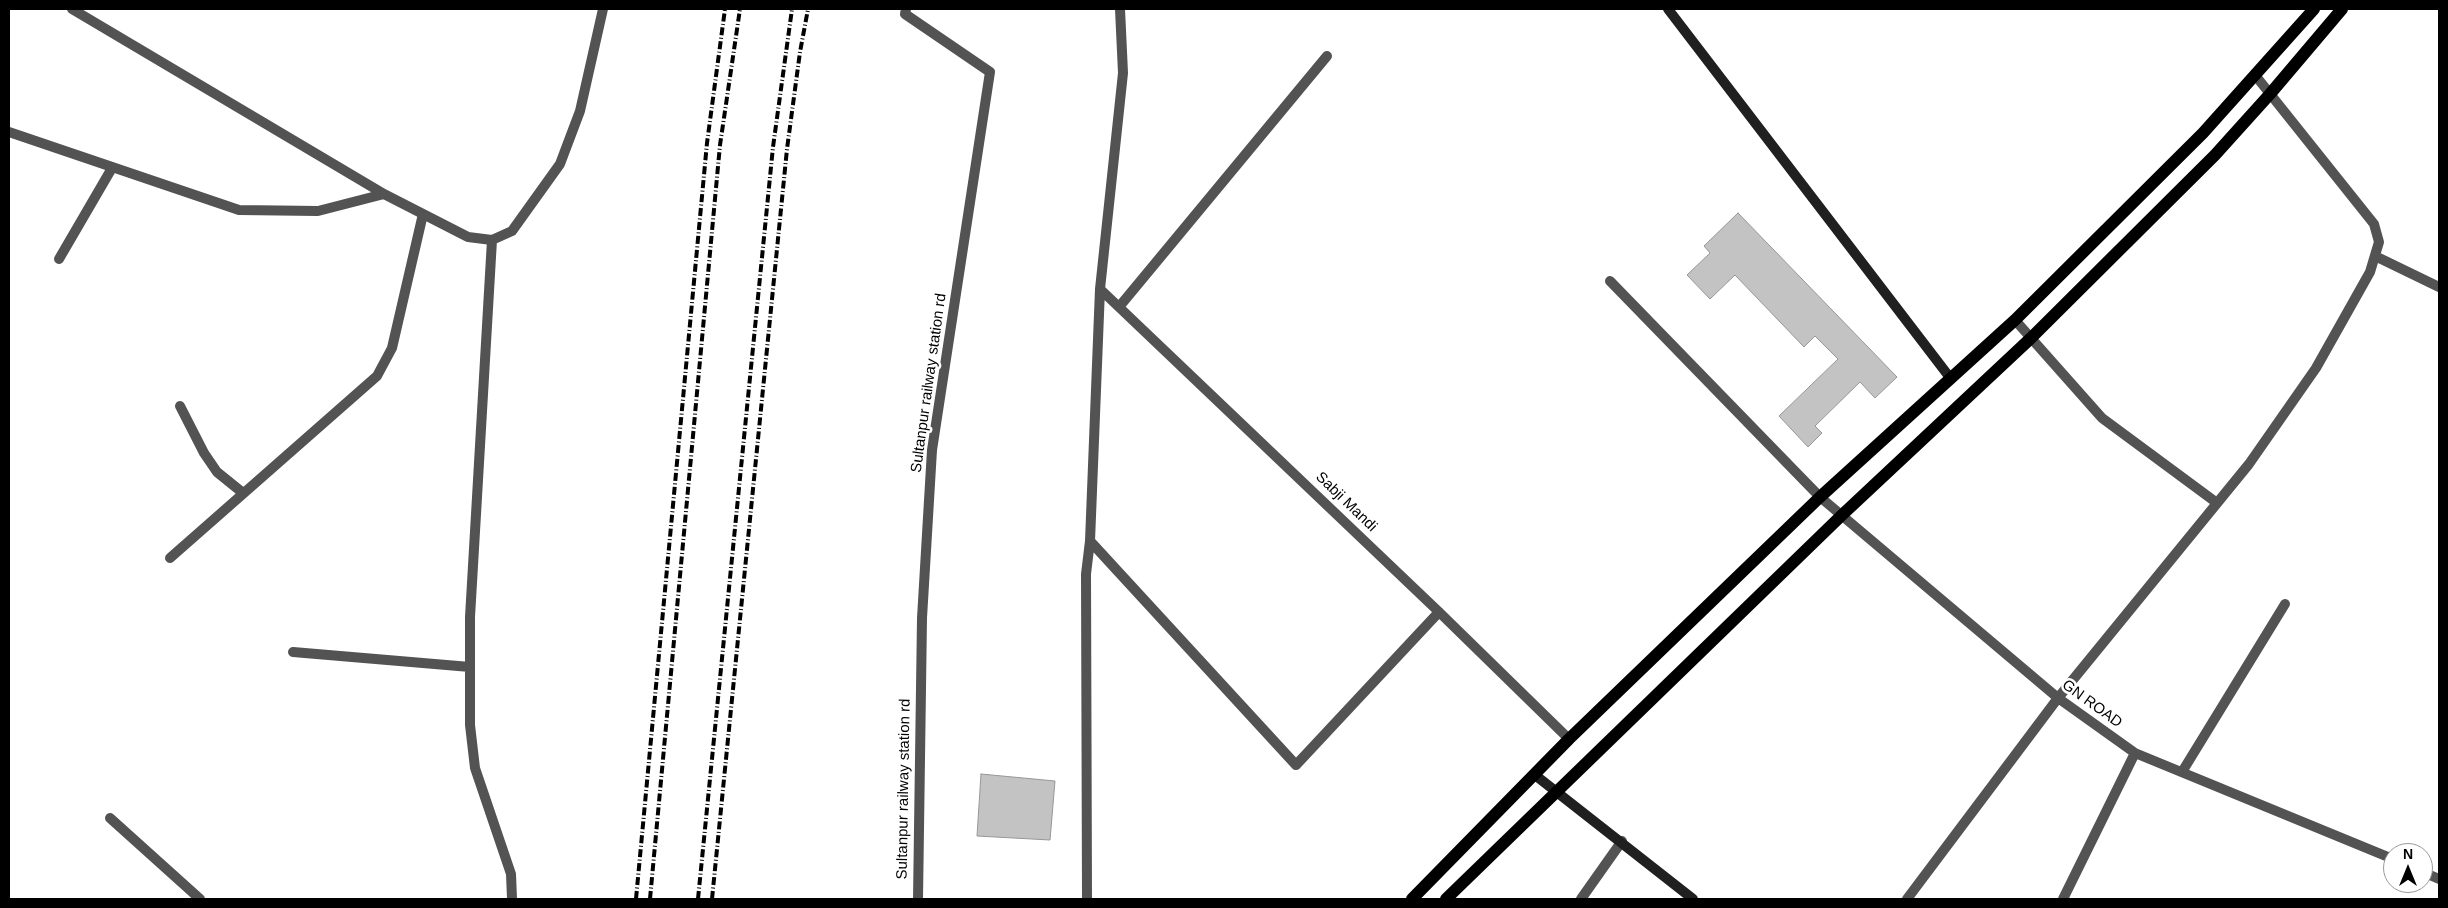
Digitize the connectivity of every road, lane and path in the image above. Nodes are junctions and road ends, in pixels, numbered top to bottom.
1 (72, 9) edge
2 (604, 9) edge
3 (906, 9) edge
4 (1120, 9) edge
5 (1668, 9) edge
6 (2314, 9) edge
7 (2342, 9) edge
8 (1327, 56) dead end
9 (2255, 75) junction
10 (2270, 94) junction
11 (9, 132) edge
12 (112, 168) junction
13 (384, 194) junction
14 (423, 214) junction
15 (492, 240) junction
16 (2375, 256) junction
17 (59, 259) dead end
18 (1610, 281) dead end
19 (2439, 287) edge
20 (1100, 289) junction
21 (1119, 307) junction
22 (2015, 320) junction
23 (2031, 338) junction
24 (1951, 379) junction
25 (180, 406) dead end
26 (243, 494) junction
27 (1820, 496) junction
28 (2217, 503) junction
29 (1842, 515) junction
30 (1090, 541) junction
31 (170, 558) dead end
32 (2286, 604) dead end
33 (1439, 612) junction
34 (293, 652) dead end
35 (470, 667) junction
36 (2058, 698) junction
37 (1569, 739) junction
38 (2136, 753) junction
39 (2182, 772) junction
40 (1535, 775) junction
41 (1557, 792) junction
42 (110, 818) dead end
43 (1622, 841) junction
44 (2383, 855) edge
45 (200, 899) edge
46 (512, 899) edge
47 (918, 899) edge
48 (1087, 899) edge
49 (1412, 899) edge
50 (1446, 899) edge
51 (1581, 899) edge
52 (1693, 899) edge
53 (1907, 899) edge
54 (2063, 899) edge

1 - 13 street
2 - 15 street
3 - 47 street, Sultanpur railway station rd
4 - 20 street
5 - 24 street
6 - 9 main road
7 - 10 main road
8 - 21 street
9 - 10 street
9 - 22 main road
10 - 16 street
10 - 23 main road
11 - 12 street
12 - 13 street
12 - 17 street
13 - 14 street
14 - 15 street
14 - 26 street
15 - 35 street
16 - 19 street
16 - 28 street
18 - 27 street, GN ROAD
20 - 21 street, Sabji Mandi
20 - 30 street
21 - 33 street, Sabji Mandi
22 - 23 street
22 - 24 main road
23 - 28 street
23 - 29 main road
24 - 27 main road
25 - 26 street
26 - 31 street
27 - 29 street, GN ROAD
27 - 37 main road
28 - 36 street
29 - 36 street, GN ROAD
29 - 41 main road
30 - 33 street
30 - 48 street
32 - 39 street
33 - 37 street, Sabji Mandi
34 - 35 street
35 - 46 street
36 - 38 street, GN ROAD
36 - 53 street
37 - 40 main road
38 - 39 street, GN ROAD
38 - 54 street
39 - 44 street, GN ROAD
40 - 41 street
40 - 49 main road
41 - 43 street
41 - 50 main road
42 - 45 street
43 - 51 street
43 - 52 street

